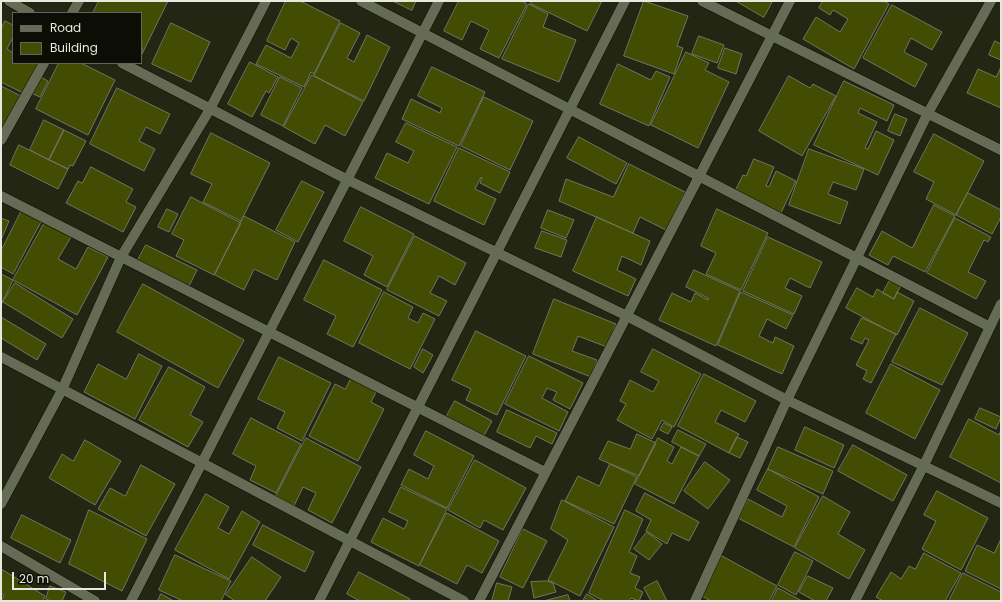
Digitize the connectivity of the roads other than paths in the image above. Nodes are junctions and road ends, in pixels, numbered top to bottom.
1 (9, 1) edge
2 (79, 1) edge
3 (266, 1) edge
4 (361, 1) edge
5 (439, 1) edge
6 (625, 1) edge
7 (702, 1) edge
8 (790, 1) edge
9 (991, 1) edge
10 (28, 12) edge
11 (73, 12) edge
12 (423, 33) junction
13 (772, 35) junction
14 (43, 64) edge
15 (124, 64) edge
16 (210, 109) junction
17 (570, 109) junction
18 (928, 113) junction
19 (1, 140) edge
20 (1001, 150) edge
21 (699, 176) junction
22 (348, 180) junction
23 (1, 196) edge
24 (497, 253) junction
25 (121, 257) junction
26 (858, 258) junction
27 (1001, 304) edge
28 (627, 316) junction
29 (990, 326) junction
30 (269, 332) junction
31 (1, 358) edge
32 (62, 390) junction
33 (787, 400) junction
34 (418, 408) junction
35 (202, 463) junction
36 (924, 465) junction
37 (545, 472) junction
38 (1001, 503) edge
39 (1, 504) edge
40 (350, 541) junction
41 (1, 546) edge
42 (95, 601) edge
43 (131, 601) edge
44 (319, 601) edge
45 (464, 601) edge
46 (479, 601) edge
47 (695, 601) edge
48 (855, 601) edge

1 - 10 street
2 - 11 street
3 - 16 street
4 - 12 street
5 - 12 street
6 - 17 street
7 - 13 street
8 - 13 street
9 - 18 street
12 - 17 street
12 - 22 street
13 - 18 street
13 - 21 street
14 - 19 street
15 - 16 street
16 - 22 street
16 - 25 street
17 - 21 street
17 - 24 street
18 - 20 street
18 - 26 street
21 - 26 street
21 - 28 street
22 - 24 street
22 - 30 street
23 - 25 street
24 - 28 street
24 - 34 street
25 - 30 street
25 - 32 street
26 - 29 street
26 - 33 street
27 - 29 street
28 - 33 street
28 - 37 street
29 - 36 street
30 - 34 street
30 - 35 street
31 - 32 street
32 - 35 street
32 - 39 street
33 - 36 street
33 - 47 street
34 - 37 street
34 - 40 street
35 - 40 street
35 - 43 street
36 - 38 street
36 - 48 street
37 - 46 street
40 - 44 street
40 - 45 street
41 - 42 street

